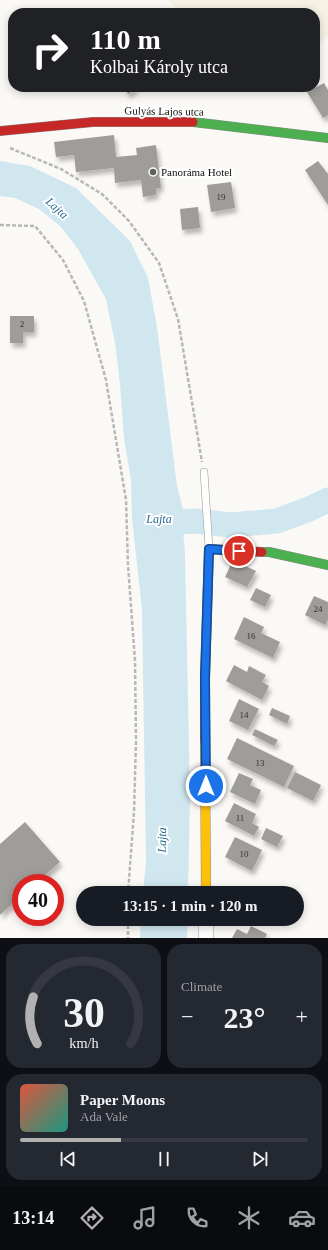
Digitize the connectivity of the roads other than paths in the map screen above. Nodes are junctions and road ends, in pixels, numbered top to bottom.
1 (0, 131) edge
2 (328, 138) edge
3 (204, 472) road end
4 (209, 549) junction
5 (326, 562) edge
6 (206, 886) edge
7 (206, 926) edge
8 (206, 938) edge

1 - 2 street, Gulyás Lajos utca
3 - 4 lane
4 - 5 street
4 - 6 street
7 - 8 street

